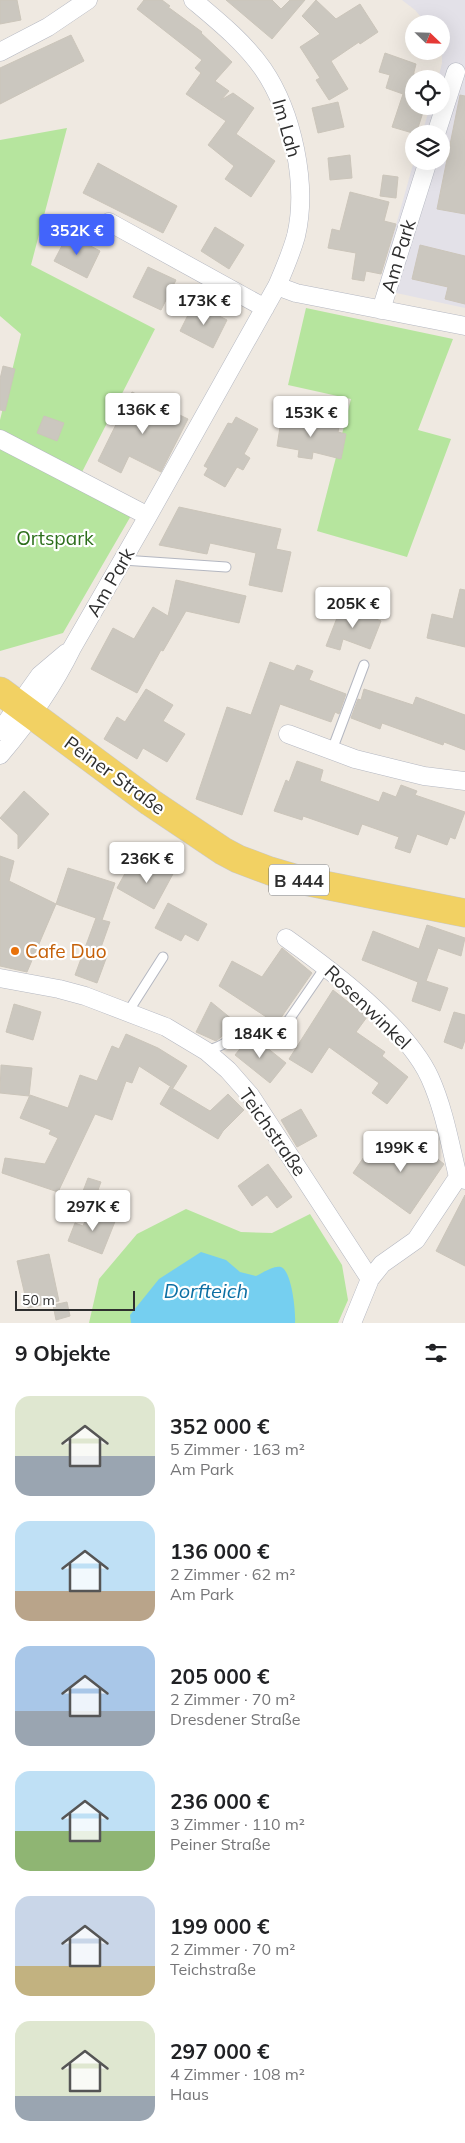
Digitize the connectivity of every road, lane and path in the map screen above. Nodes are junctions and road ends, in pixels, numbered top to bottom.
1 (88, 0) edge
2 (193, 0) edge
3 (0, 52) edge
4 (456, 72) dead end
5 (439, 125) edge
6 (425, 170) edge
7 (109, 222) dead end
8 (277, 286) junction
9 (265, 308) junction
10 (381, 310) junction
11 (465, 326) edge
12 (0, 439) edge
13 (148, 516) junction
14 (123, 560) junction
15 (226, 567) dead end
16 (364, 665) dead end
17 (17, 703) edge
18 (0, 731) edge
19 (288, 734) dead end
20 (332, 750) junction
21 (0, 754) edge
22 (465, 781) edge
23 (465, 913) edge
24 (286, 938) dead end
25 (163, 957) dead end
26 (326, 966) junction
27 (0, 978) edge
28 (128, 1012) junction
29 (206, 1051) junction
30 (463, 1176) edge
31 (370, 1279) junction
32 (352, 1323) edge

1 - 3 street
2 - 8 street, Im Lah
4 - 5 street
6 - 10 street, Am Park
7 - 9 street
8 - 9 street, Am Park
8 - 10 street, Am Park
9 - 13 street, Am Park
10 - 11 street
12 - 13 street
13 - 14 street, Am Park
14 - 15 lane
14 - 17 street, Am Park
16 - 20 lane
17 - 18 street
17 - 21 street
17 - 23 main road, Peiner Straße / B 444
19 - 20 street
20 - 22 street
24 - 26 street, Rosenwinkel
25 - 28 lane
26 - 29 lane
26 - 30 street, Rosenwinkel
27 - 28 street, Teichstraße
28 - 29 street, Teichstraße
29 - 31 street, Teichstraße
30 - 31 street
31 - 32 street

